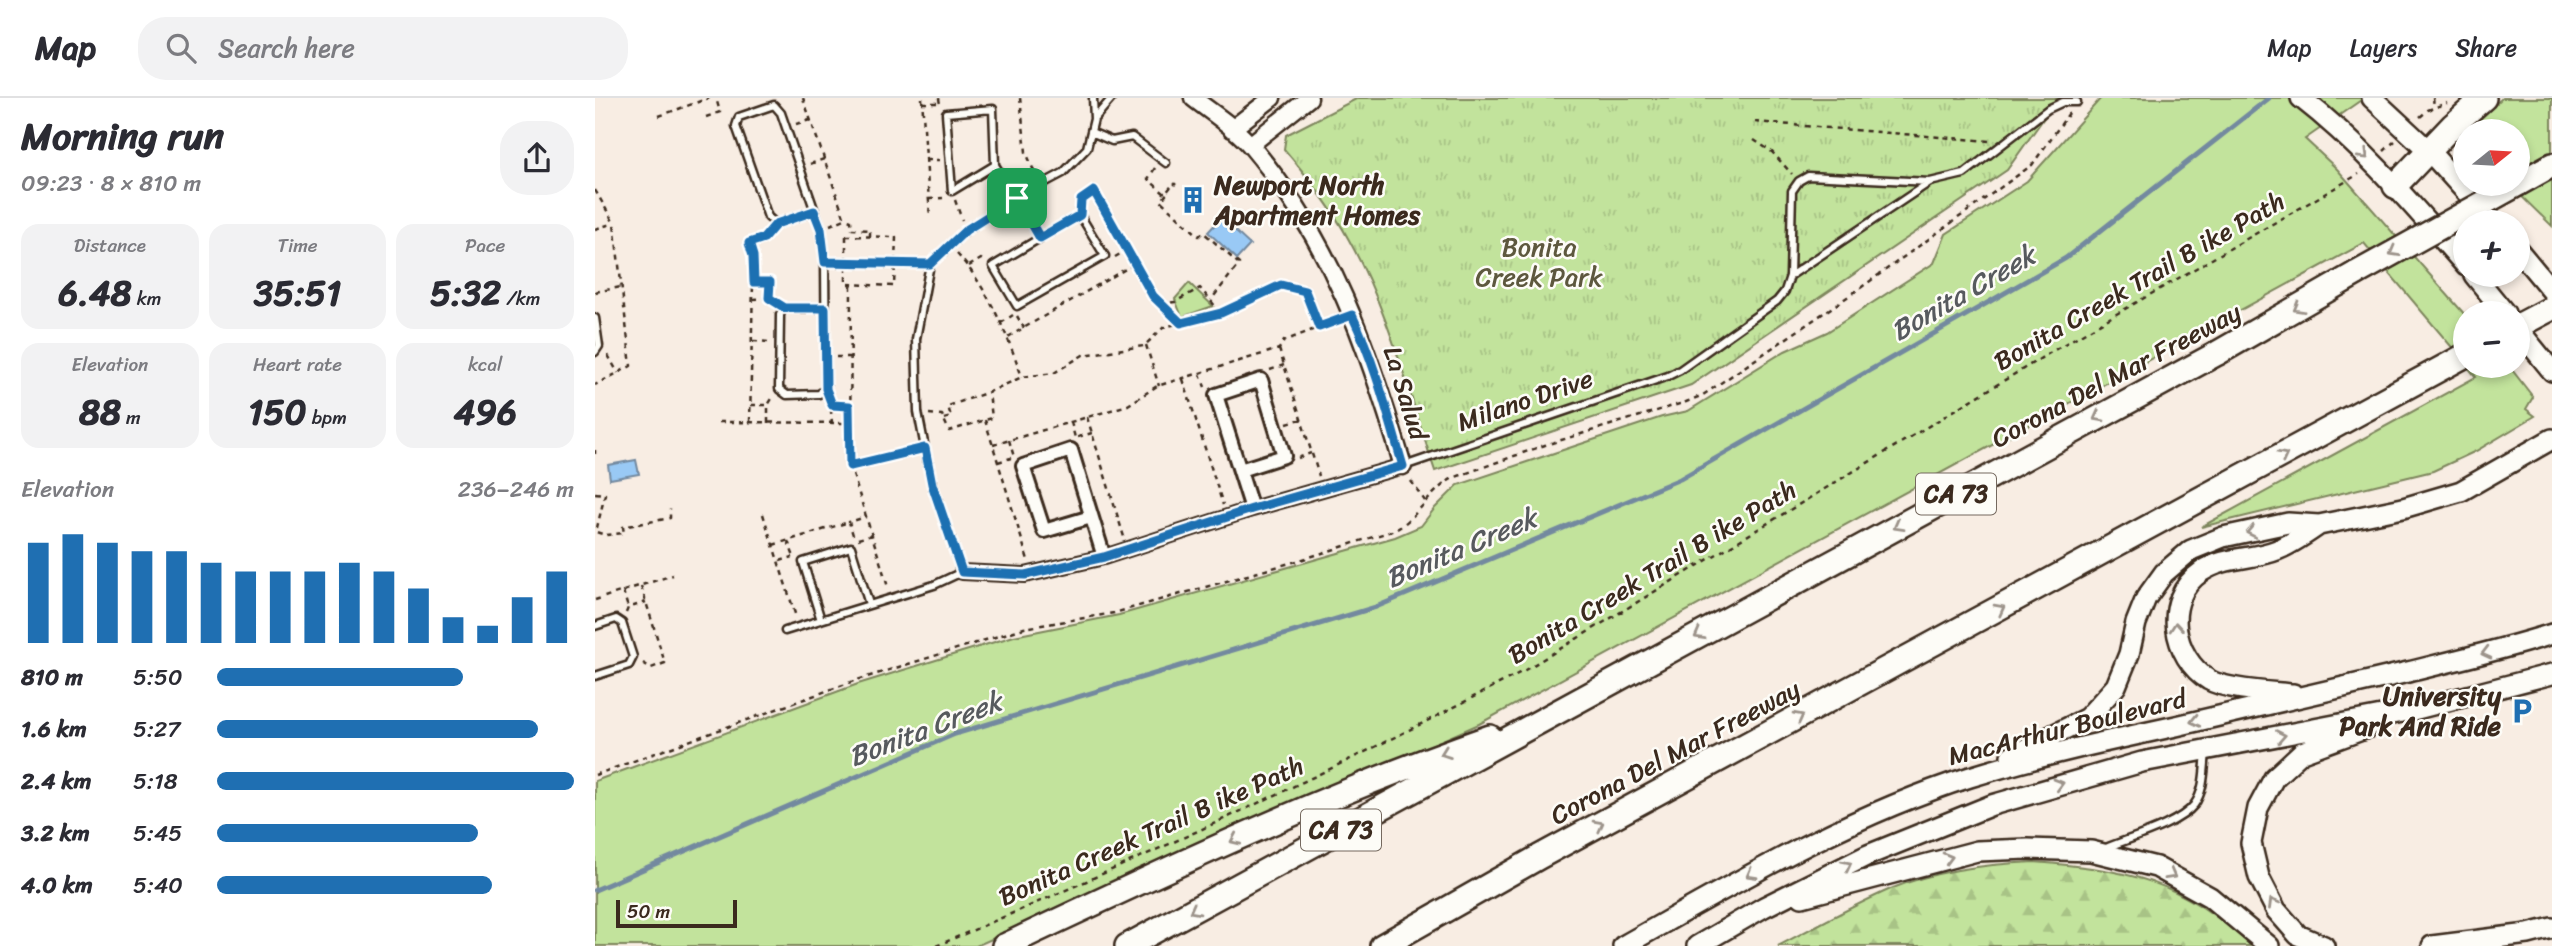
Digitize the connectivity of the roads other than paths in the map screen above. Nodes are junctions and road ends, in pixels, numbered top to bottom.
1 (1093, 98) edge
2 (1112, 98) edge
3 (1193, 98) edge
4 (1272, 98) edge
5 (1309, 98) edge
6 (2301, 98) edge
7 (2372, 98) edge
8 (2484, 98) edge
9 (2077, 102) road end
10 (1094, 119) junction
11 (1232, 129) junction
12 (1091, 132) junction
13 (1250, 145) junction
14 (2430, 151) junction
15 (1163, 161) road end
16 (995, 165) junction
17 (2552, 165) edge
18 (2531, 177) edge
19 (1930, 183) junction
20 (2395, 186) junction
21 (2496, 196) edge
22 (1017, 198) junction
23 (2482, 210) edge
24 (814, 211) junction
25 (1040, 238) junction
26 (2453, 251) edge
27 (825, 262) junction
28 (930, 264) junction
29 (2530, 264) edge
30 (1790, 276) junction
31 (2484, 287) edge
32 (2552, 291) edge
33 (2495, 301) edge
34 (825, 308) junction
35 (2552, 308) edge
36 (595, 318) edge
37 (2530, 321) edge
38 (2530, 343) edge
39 (597, 349) edge
40 (2453, 362) edge
41 (2552, 371) edge
42 (2552, 439) edge
43 (1403, 466) junction
44 (1240, 470) junction
45 (1252, 509) junction
46 (1091, 517) junction
47 (2319, 525) junction
48 (1104, 557) junction
49 (962, 572) junction
50 (869, 604) junction
51 (821, 620) junction
52 (595, 626) edge
53 (786, 631) dead end
54 (2552, 634) edge
55 (2552, 674) edge
56 (595, 676) edge
57 (2309, 695) junction
58 (1555, 714) junction
59 (2340, 731) junction
60 (2206, 750) junction
61 (1970, 777) junction
62 (2097, 852) junction
63 (1539, 858) junction
64 (1764, 907) junction
65 (2552, 928) edge
66 (1004, 946) edge
67 (1127, 946) edge
68 (1382, 946) edge
69 (1408, 946) edge
70 (1623, 946) edge
71 (1697, 946) edge
72 (2269, 946) edge
73 (2324, 946) edge
74 (2431, 946) edge

1 - 10 lane
2 - 10 lane
3 - 11 street, La Salud
4 - 11 street
5 - 13 street
6 -> 20 main road
7 - 14 main road
8 - 14 highway
9 - 19 lane
10 - 12 lane
11 - 13 street, La Salud
12 - 15 lane
12 - 22 lane
13 - 43 street, La Salud
14 - 20 highway
14 - 23 main road
16 - 16 lane
16 - 22 lane
17 - 18 highway, Corona Del Mar Freeway / CA 73
19 - 30 lane
19 - 30 lane
20 - 26 main road
21 -> 58 highway, Corona Del Mar Freeway / CA 73, bridge
22 - 25 lane
22 - 28 lane
24 - 24 lane
24 - 27 lane
25 - 25 lane
27 - 28 lane
27 - 34 lane
28 - 49 lane
29 - 32 main road
30 - 43 lane, Milano Drive
31 - 33 main road
34 - 34 lane
35 - 37 highway
36 - 39 lane
38 - 41 main road
63 -> 40 highway, Corona Del Mar Freeway
42 - 47 main road
43 - 45 street, Milano Drive
44 - 44 street
44 - 45 street
45 - 48 street, Milano Drive
46 - 46 street
46 - 48 street
57 -> 47 main road
47 -> 61 main road
48 - 49 street, Milano Drive
49 - 50 lane
50 - 51 lane
50 - 51 lane
51 - 53 lane
52 - 56 lane
54 -> 57 main road, MacArthur Boulevard
55 - 59 main road, MacArthur Boulevard
57 -> 61 main road, MacArthur Boulevard
58 -> 66 highway
58 -> 67 highway, CA 73
60 -> 59 main road, MacArthur Boulevard
73 -> 59 main road
60 - 62 lane
64 -> 60 main road, MacArthur Boulevard
61 -> 70 main road, MacArthur Boulevard
64 -> 62 main road
62 -> 72 main road
63 - 68 highway
63 - 69 highway
64 - 71 main road, MacArthur Boulevard
65 - 74 main road

